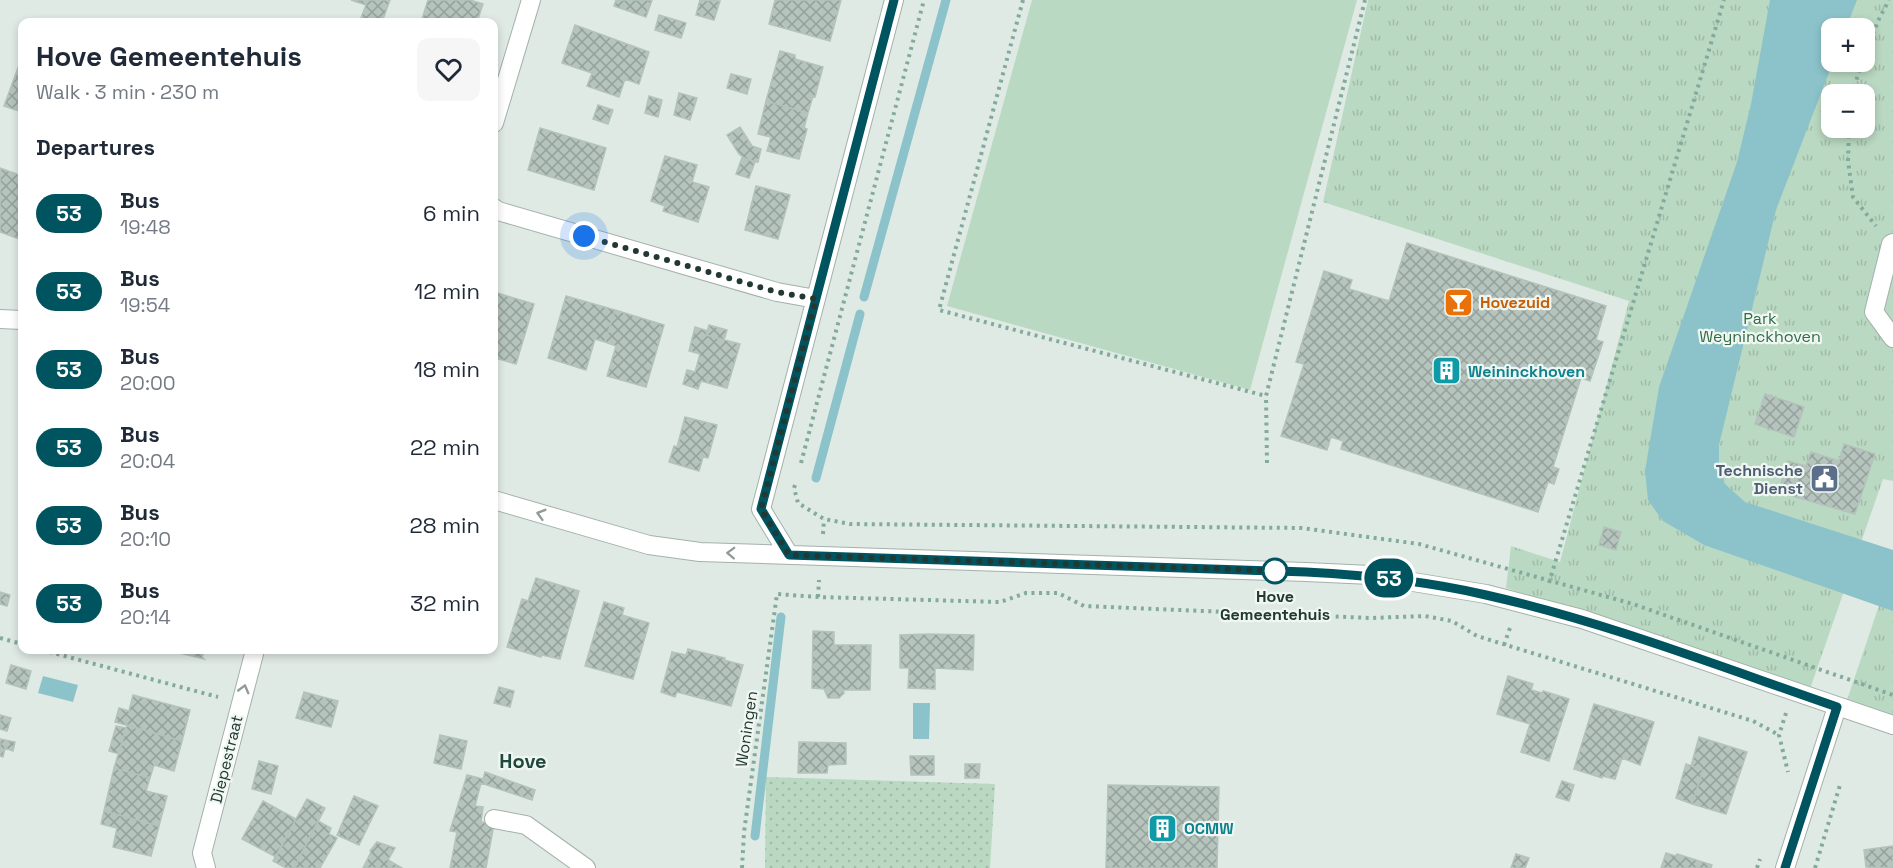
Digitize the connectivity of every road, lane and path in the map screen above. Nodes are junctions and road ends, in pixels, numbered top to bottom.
1 (531, 0) edge
2 (894, 0) edge
3 (924, 0) edge
4 (1023, 0) edge
5 (1365, 0) edge
6 (1724, 0) edge
7 (1889, 0) edge
8 (1875, 31) edge
9 (498, 110) edge
10 (1849, 138) edge
11 (498, 211) edge
12 (1878, 228) dead end
13 (1893, 243) edge
14 (816, 299) junction
15 (0, 319) edge
16 (18, 321) edge
17 (1893, 338) edge
18 (1266, 396) junction
19 (1267, 463) dead end
20 (800, 466) dead end
21 (797, 477) dead end
22 (498, 501) edge
23 (824, 519) dead end
24 (789, 555) junction
25 (1541, 610) junction
26 (0, 638) edge
27 (18, 643) edge
28 (1504, 645) junction
29 (57, 654) edge
30 (254, 654) edge
31 (1802, 664) dead end
32 (1893, 695) edge
33 (240, 703) junction
34 (1837, 707) junction
35 (1893, 725) edge
36 (1785, 781) dead end
37 (494, 819) dead end
38 (1761, 857) dead end
39 (206, 868) edge
40 (586, 868) edge
41 (742, 868) edge
42 (1757, 868) edge
43 (1785, 868) edge

1 - 9 street
2 - 14 street
3 - 20 path
4 - 18 path
5 - 18 path
6 - 25 path
7 - 8 path
10 - 12 path
11 - 14 street
13 - 17 street
14 - 24 street
15 - 16 street
18 - 19 path
21 - 23 path
24 -> 22 street
24 - 25 street
25 - 28 path
25 - 34 street
26 - 27 path
28 - 36 path
28 - 41 path, Woningen
29 - 33 path
33 -> 30 street, Diepestraat
31 - 32 path
33 - 39 street, Diepestraat
34 - 35 street
34 - 43 street
37 - 40 street
38 - 42 path

